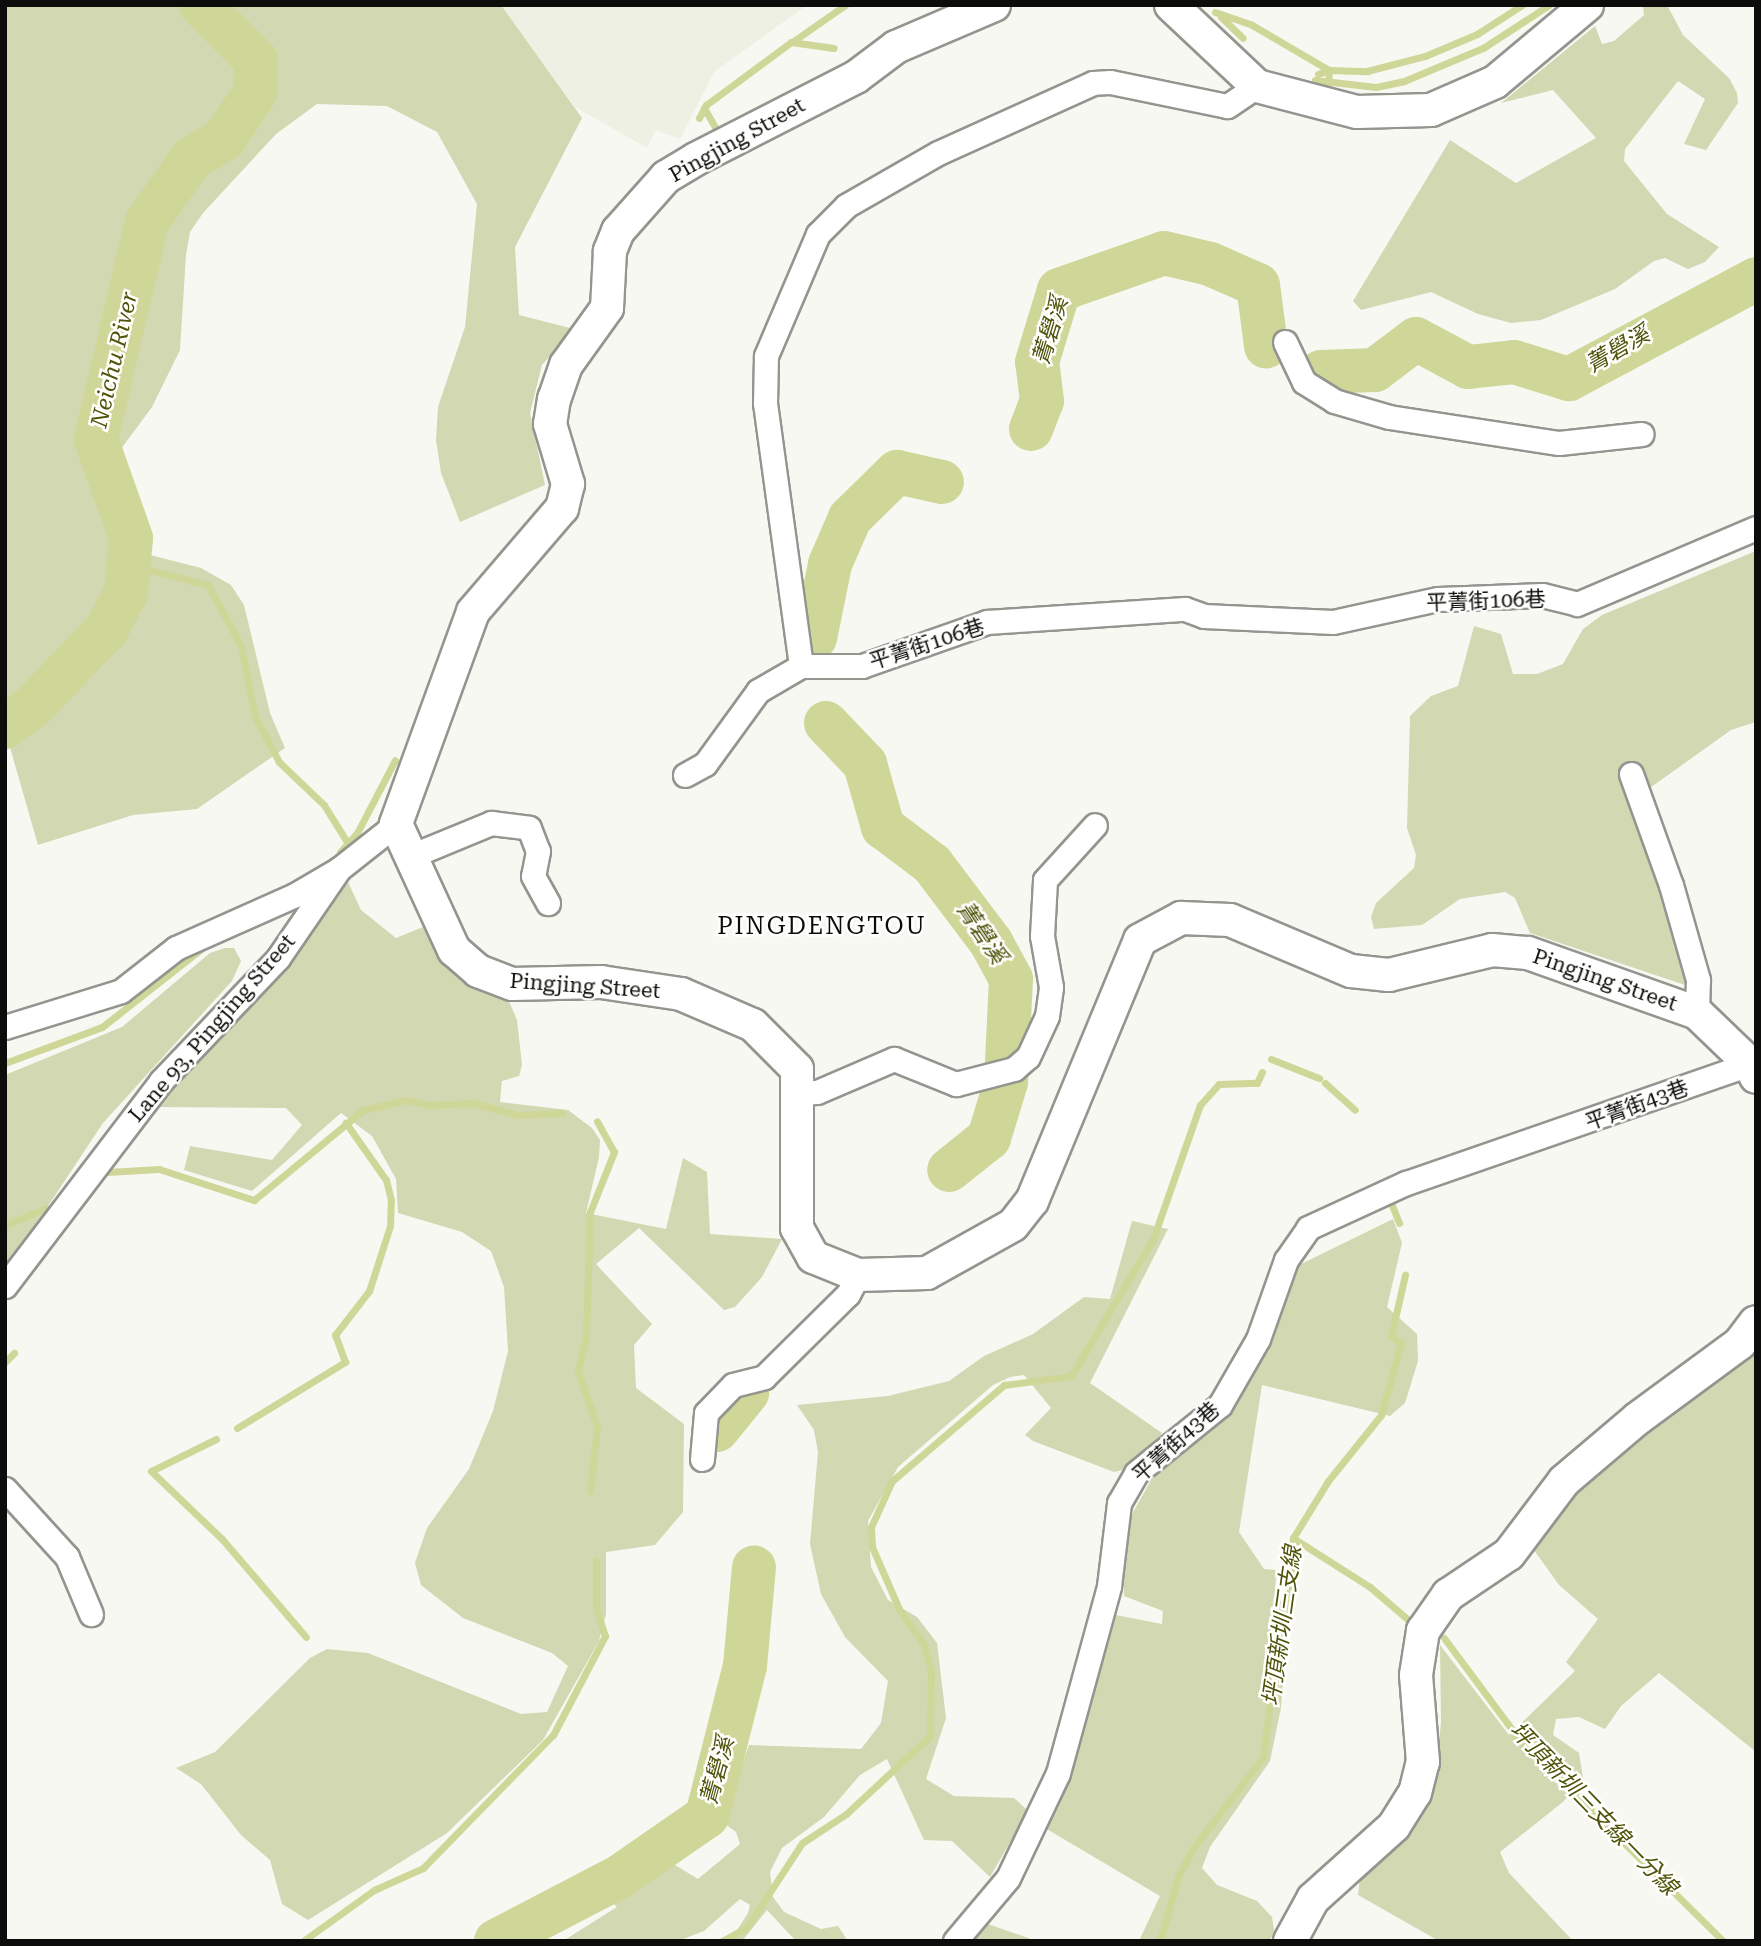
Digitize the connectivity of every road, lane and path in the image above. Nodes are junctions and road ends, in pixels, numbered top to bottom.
1 (994, 5) edge
2 (1587, 5) edge
3 (1181, 7) edge
4 (1257, 86) junction
5 (1285, 342) dead end
6 (1642, 435) dead end
7 (1756, 528) edge
8 (801, 666) junction
9 (1631, 774) dead end
10 (685, 775) dead end
11 (396, 824) junction
12 (1095, 825) dead end
13 (411, 856) junction
14 (339, 869) junction
15 (548, 903) dead end
16 (1698, 1013) junction
17 (5, 1027) edge
18 (1754, 1067) edge
19 (796, 1093) junction
20 (858, 1275) junction
21 (5, 1286) edge
22 (1756, 1322) edge
23 (702, 1458) dead end
24 (5, 1489) edge
25 (90, 1614) dead end
26 (955, 1941) edge
27 (1290, 1941) edge

1 - 11 street, Pingjing Street
2 - 4 street
3 - 4 street
4 - 8 street
5 - 6 street
7 - 8 street, 平菁街106巷
8 - 10 street
9 - 16 street
11 - 13 street, Pingjing Street
11 - 14 street
12 - 19 street
13 - 15 street
13 - 19 street, Pingjing Street
14 - 17 street
14 - 21 street, Lane 93, Pingjing Street
16 - 18 street, Pingjing Street
16 - 20 street, Pingjing Street
18 - 26 street, 平菁街43巷
19 - 20 street, Pingjing Street
20 - 23 street
22 - 27 street
24 - 25 street

